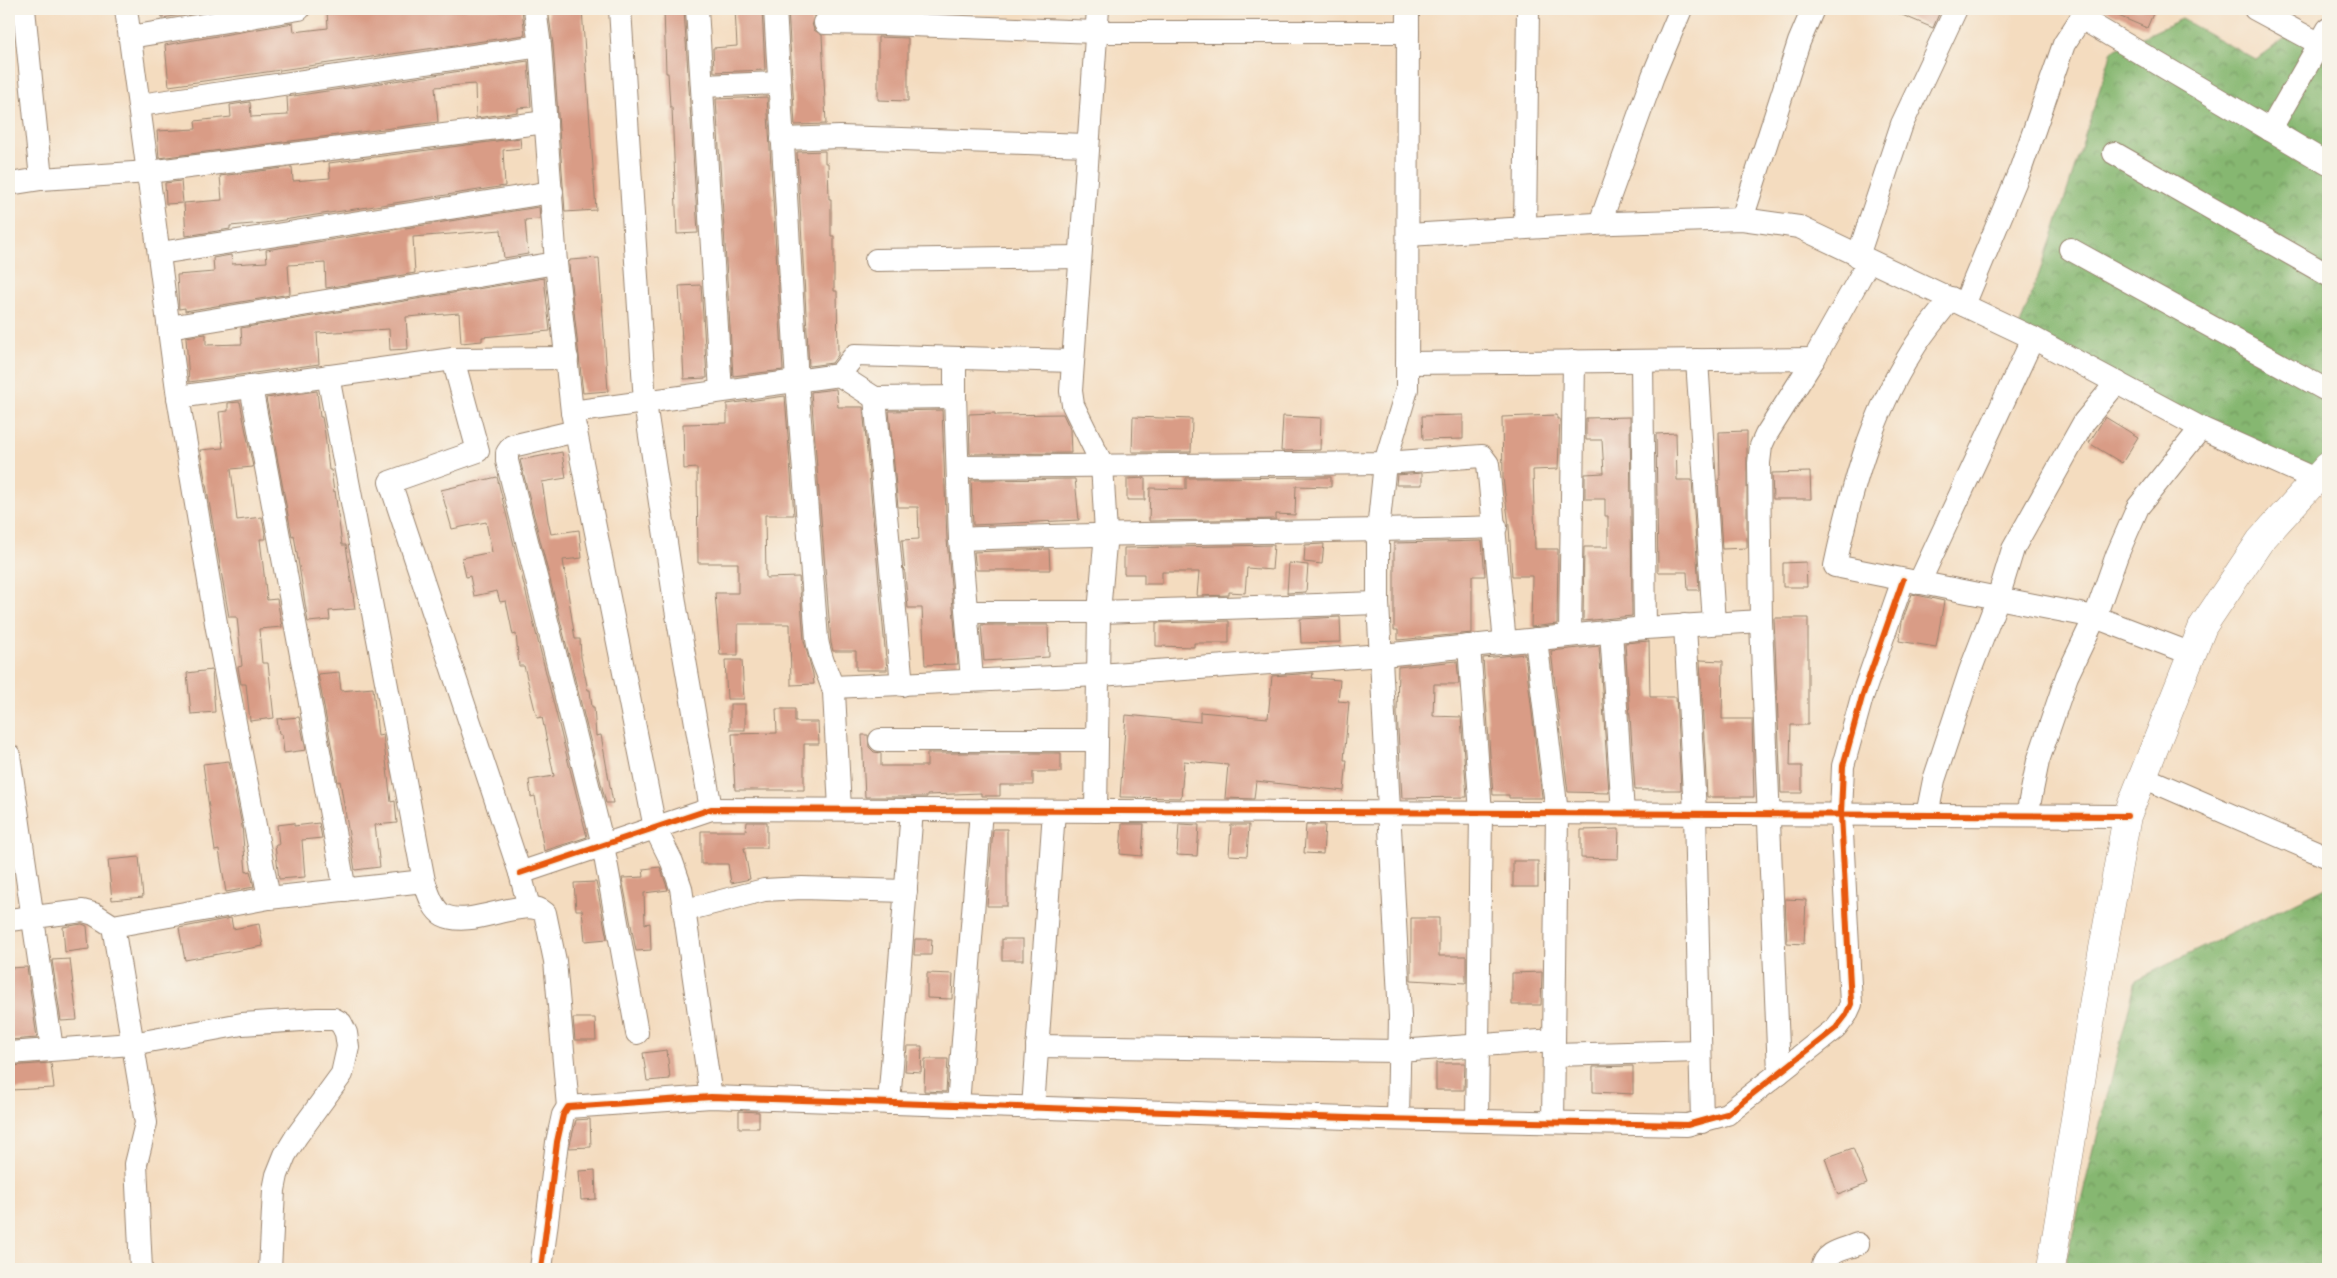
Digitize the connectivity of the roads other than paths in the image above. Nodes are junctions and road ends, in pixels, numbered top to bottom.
1 (24, 9) edge
2 (126, 9) edge
3 (299, 9) edge
4 (535, 9) edge
5 (620, 9) edge
6 (697, 9) edge
7 (775, 9) edge
8 (1098, 9) edge
9 (1408, 9) edge
10 (1528, 9) edge
11 (1680, 9) edge
12 (1813, 9) edge
13 (1956, 9) edge
14 (2255, 9) edge
15 (2084, 14) edge
16 (883, 16) edge
17 (825, 23) dead end
18 (1096, 32) junction
19 (1408, 32) junction
20 (2324, 37) edge
21 (130, 38) junction
22 (540, 46) junction
23 (779, 83) junction
24 (702, 86) junction
25 (140, 105) junction
26 (546, 122) junction
27 (2270, 130) junction
28 (782, 139) junction
29 (1088, 144) junction
30 (2114, 153) dead end
31 (2328, 164) edge
32 (149, 172) junction
33 (41, 179) junction
34 (9, 184) edge
35 (552, 192) junction
36 (1742, 219) junction
37 (1600, 223) junction
38 (1525, 228) junction
39 (1408, 235) junction
40 (2070, 249) dead end
41 (160, 253) junction
42 (1080, 257) junction
43 (1863, 258) junction
44 (876, 260) dead end
45 (556, 263) junction
46 (2328, 276) edge
47 (1958, 302) junction
48 (169, 327) junction
49 (2033, 338) junction
50 (567, 358) junction
51 (955, 358) junction
52 (453, 359) junction
53 (1814, 359) junction
54 (1073, 360) junction
55 (1697, 360) junction
56 (1574, 361) junction
57 (1642, 361) junction
58 (1407, 363) junction
59 (839, 375) junction
60 (328, 376) junction
61 (797, 382) junction
62 (2116, 382) junction
63 (251, 387) junction
64 (721, 391) junction
65 (2328, 391) edge
66 (178, 397) junction
67 (956, 397) junction
68 (875, 398) junction
69 (645, 402) junction
70 (574, 421) junction
71 (2201, 428) junction
72 (512, 446) junction
73 (478, 451) junction
74 (1384, 463) junction
75 (1102, 464) junction
76 (958, 466) junction
77 (2322, 472) edge
78 (1496, 527) junction
79 (1378, 531) junction
80 (1106, 533) junction
81 (960, 539) junction
82 (1911, 581) junction
83 (1998, 598) junction
84 (1378, 603) junction
85 (967, 612) junction
86 (1099, 612) junction
87 (2095, 617) junction
88 (1761, 620) junction
89 (1714, 623) junction
90 (1685, 625) junction
91 (1645, 628) junction
92 (1611, 631) junction
93 (1570, 635) junction
94 (1536, 639) junction
95 (1505, 643) junction
96 (1469, 646) junction
97 (2192, 654) junction
98 (1383, 655) junction
99 (1099, 675) junction
100 (972, 679) junction
101 (902, 685) junction
102 (833, 687) junction
103 (880, 740) dead end
104 (1098, 740) junction
105 (9, 755) edge
106 (2142, 777) junction
107 (711, 809) junction
108 (840, 809) junction
109 (912, 810) junction
110 (981, 810) junction
111 (1054, 811) junction
112 (1096, 811) junction
113 (1391, 812) junction
114 (1481, 813) junction
115 (1558, 813) junction
116 (1623, 813) junction
117 (1694, 814) junction
118 (1769, 814) junction
119 (1841, 814) junction
120 (1927, 815) junction
121 (2028, 815) junction
122 (2127, 816) junction
123 (655, 828) junction
124 (602, 845) junction
125 (2328, 857) edge
126 (520, 873) junction
127 (424, 881) junction
128 (346, 890) junction
129 (906, 891) junction
130 (269, 898) junction
131 (529, 906) junction
132 (686, 910) junction
133 (32, 917) junction
134 (9, 920) edge
135 (113, 926) junction
136 (637, 1033) dead end
137 (132, 1044) junction
138 (1478, 1045) junction
139 (1037, 1046) junction
140 (1554, 1048) junction
141 (52, 1049) junction
142 (1399, 1051) junction
143 (1700, 1051) junction
144 (9, 1053) edge
145 (1779, 1073) junction
146 (711, 1097) junction
147 (889, 1103) junction
148 (958, 1105) junction
149 (568, 1107) junction
150 (1033, 1108) junction
151 (1398, 1119) junction
152 (1477, 1121) junction
153 (1553, 1122) junction
154 (1702, 1122) junction
155 (1858, 1244) dead end
156 (141, 1269) edge
157 (270, 1269) edge
158 (541, 1269) edge
159 (1822, 1269) edge
160 (2051, 1269) edge

1 - 33 street
2 - 21 street
3 - 21 street
4 - 22 street
5 - 69 street
6 - 24 street
7 - 23 street
8 - 18 street
9 - 19 street
10 - 38 street
11 - 37 street
12 - 36 street
13 - 43 street
14 - 20 street
15 - 27 street
15 - 47 street
16 - 17 street
16 - 18 street
18 - 19 street
18 - 29 street
19 - 39 street
20 - 27 street
21 - 25 street
22 - 25 street
22 - 26 street
23 - 24 street
23 - 28 street
24 - 64 street
25 - 32 street
26 - 32 street
26 - 35 street
27 - 31 street
28 - 29 street
28 - 61 street
29 - 42 street
30 - 46 street
32 - 33 street
32 - 41 street
33 - 34 street
35 - 41 street
35 - 45 street
36 - 37 street
36 - 43 street
37 - 38 street
38 - 39 street
39 - 58 street
40 - 65 street
41 - 48 street
42 - 44 street
42 - 54 street
43 - 47 street
43 - 53 street
45 - 48 street
45 - 50 street
47 - 49 street
47 - 82 street
48 - 66 street
49 - 62 street
49 - 82 street
50 - 52 street
50 - 70 street
51 - 54 street
51 - 59 street
51 - 67 street
52 - 60 street
52 - 73 street
53 - 55 street
53 - 88 street
54 - 75 street
55 - 57 street
55 - 89 street
56 - 57 street
56 - 58 street
56 - 93 street
57 - 91 street
58 - 74 street
59 - 61 street
59 - 68 street
60 - 63 street
60 - 127 street
61 - 64 street
61 - 102 street
62 - 71 street
62 - 83 street
63 - 66 street
63 - 128 street
64 - 69 street
66 - 130 street
67 - 68 street
67 - 76 street
68 - 101 street
69 - 70 street
69 - 107 street
70 - 72 street
70 - 123 street
71 - 77 street
71 - 87 street
72 - 73 street
72 - 124 street
73 - 126 street
74 - 75 street
74 - 78 street
74 - 79 street
75 - 76 street
75 - 80 street
76 - 81 street
77 - 97 street
78 - 79 street
78 - 95 street
79 - 80 street
79 - 84 street
80 - 81 street
80 - 86 street
81 - 85 street
82 - 83 street
82 - 119 street
83 - 87 street
83 - 120 street
84 - 86 street
84 - 98 street
85 - 86 street
85 - 100 street
86 - 99 street
87 - 97 street
87 - 121 street
88 - 89 street
88 - 118 street
89 - 90 street
90 - 91 street
90 - 117 street
91 - 92 street
92 - 93 street
92 - 116 street
93 - 94 street
94 - 95 street
94 - 115 street
95 - 96 street
96 - 98 street
96 - 114 street
97 - 106 street
98 - 99 street
98 - 113 street
99 - 100 street
99 - 104 street
100 - 101 street
101 - 102 street
102 - 108 street
103 - 104 street
104 - 112 street
105 - 133 street
106 - 122 street
106 - 125 street
107 - 108 street
107 - 123 street
108 - 109 street
109 - 110 street
109 - 129 street
110 - 111 street
110 - 148 street
111 - 112 street
111 - 139 street
112 - 113 street
113 - 114 street
113 - 142 street
114 - 115 street
114 - 138 street
115 - 116 street
115 - 140 street
116 - 117 street
117 - 118 street
117 - 143 street
118 - 119 street
118 - 145 street
119 - 120 street
119 - 145 street
120 - 121 street
121 - 122 street
122 - 160 street
123 - 124 street
123 - 132 street
124 - 126 street
124 - 136 street
126 - 131 street
127 - 128 street
127 - 131 street
128 - 130 street
129 - 132 street
129 - 147 street
130 - 135 street
131 - 149 street
132 - 146 street
133 - 134 street
133 - 135 street
133 - 141 street
135 - 137 street
137 - 141 street
137 - 156 street
137 - 157 street
138 - 140 street
138 - 142 street
138 - 152 street
139 - 142 street
139 - 150 street
140 - 143 street
140 - 153 street
141 - 144 street
142 - 151 street
143 - 154 street
145 - 154 street
146 - 147 street
146 - 149 street
147 - 148 street
148 - 150 street
149 - 158 street
150 - 151 street
151 - 152 street
152 - 153 street
153 - 154 street
155 - 159 street

